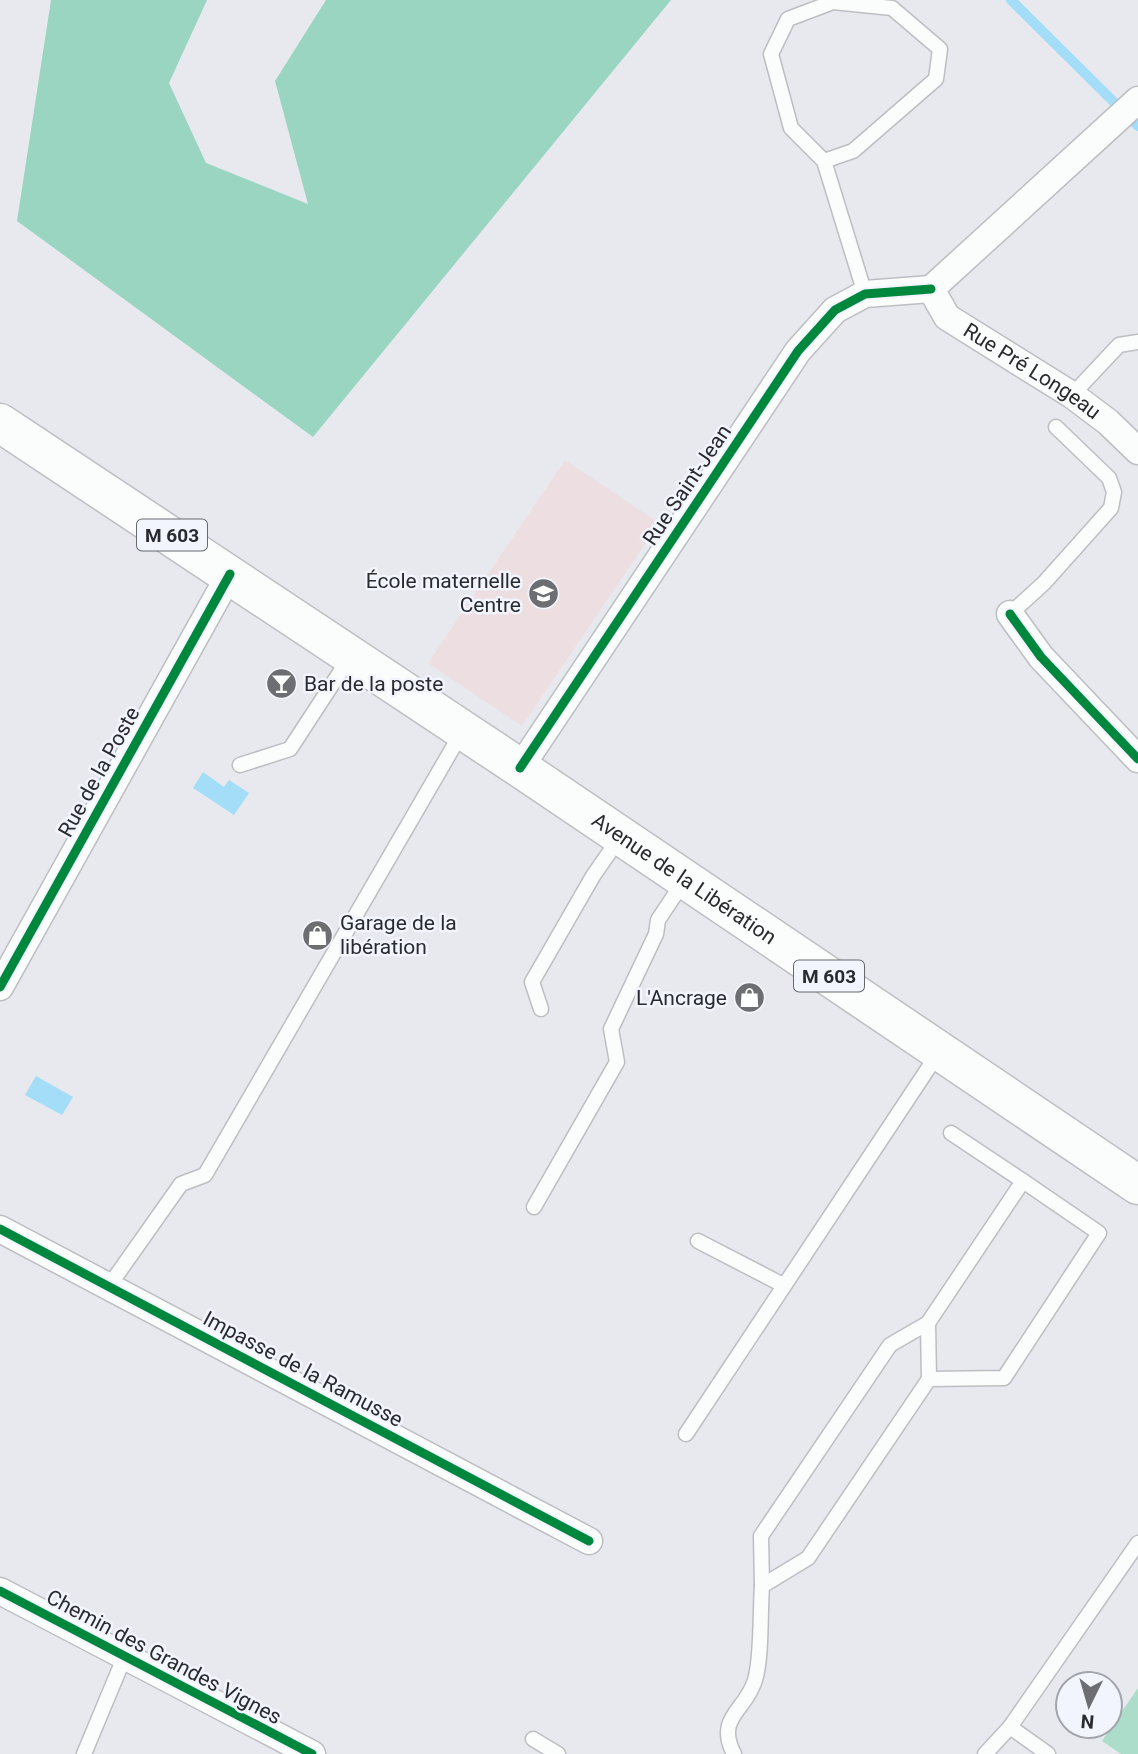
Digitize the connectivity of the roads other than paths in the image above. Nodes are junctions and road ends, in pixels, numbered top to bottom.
1 (1138, 100) edge
2 (824, 162) junction
3 (931, 289) junction
4 (865, 294) junction
5 (1138, 342) edge
6 (1072, 395) junction
7 (0, 423) edge
8 (1056, 426) dead end
9 (1138, 452) edge
10 (230, 574) junction
11 (1010, 614) joint
12 (351, 655) junction
13 (463, 730) junction
14 (1138, 760) edge
15 (240, 765) dead end
16 (520, 768) junction
17 (621, 836) junction
18 (685, 879) junction
19 (0, 987) edge
20 (541, 1009) dead end
21 (940, 1051) junction
22 (951, 1133) dead end
23 (1023, 1181) junction
24 (1138, 1185) edge
25 (534, 1207) dead end
26 (0, 1229) edge
27 (698, 1241) dead end
28 (783, 1285) junction
29 (109, 1286) junction
30 (928, 1323) junction
31 (929, 1379) junction
32 (686, 1434) dead end
33 (589, 1541) dead end
34 (1138, 1543) edge
35 (762, 1586) junction
36 (0, 1591) edge
37 (124, 1658) junction
38 (1010, 1727) junction
39 (533, 1739) dead end
40 (84, 1754) edge
41 (312, 1754) edge
42 (558, 1754) edge
43 (734, 1754) edge
44 (985, 1754) edge
45 (1048, 1754) edge

1 - 3 street
2 - 2 lane
2 - 4 lane
3 - 4 street, Rue Saint-Jean
3 - 6 street, Rue Pré Longeau
4 - 16 street, Rue Saint-Jean
5 - 6 lane
6 - 9 street, Rue Pré Longeau
7 - 10 main road, M 603
8 - 11 lane
10 - 12 main road, Avenue de la Libération / M 603
10 - 19 street, Rue de la Poste
11 - 14 street
12 - 13 main road, Avenue de la Libération / M 603
12 - 15 lane
13 - 16 main road, Avenue de la Libération / M 603
13 - 29 lane
16 - 17 main road, Avenue de la Libération / M 603
17 - 18 main road, Avenue de la Libération / M 603
17 - 20 lane
18 - 21 main road, Avenue de la Libération / M 603
18 - 25 lane
21 - 24 main road, Avenue de la Libération / M 603
21 - 28 lane
22 - 23 lane
23 - 30 lane
23 - 31 lane
26 - 29 street, Impasse de la Ramusse
27 - 28 lane
28 - 32 lane
29 - 33 street, Impasse de la Ramusse
30 - 31 lane
30 - 35 lane
31 - 35 lane
34 - 38 lane
35 - 43 lane
36 - 37 street, Chemin des Grandes Vignes
37 - 40 lane
37 - 41 street, Chemin des Grandes Vignes
38 - 44 lane
38 - 45 lane
39 - 42 lane

